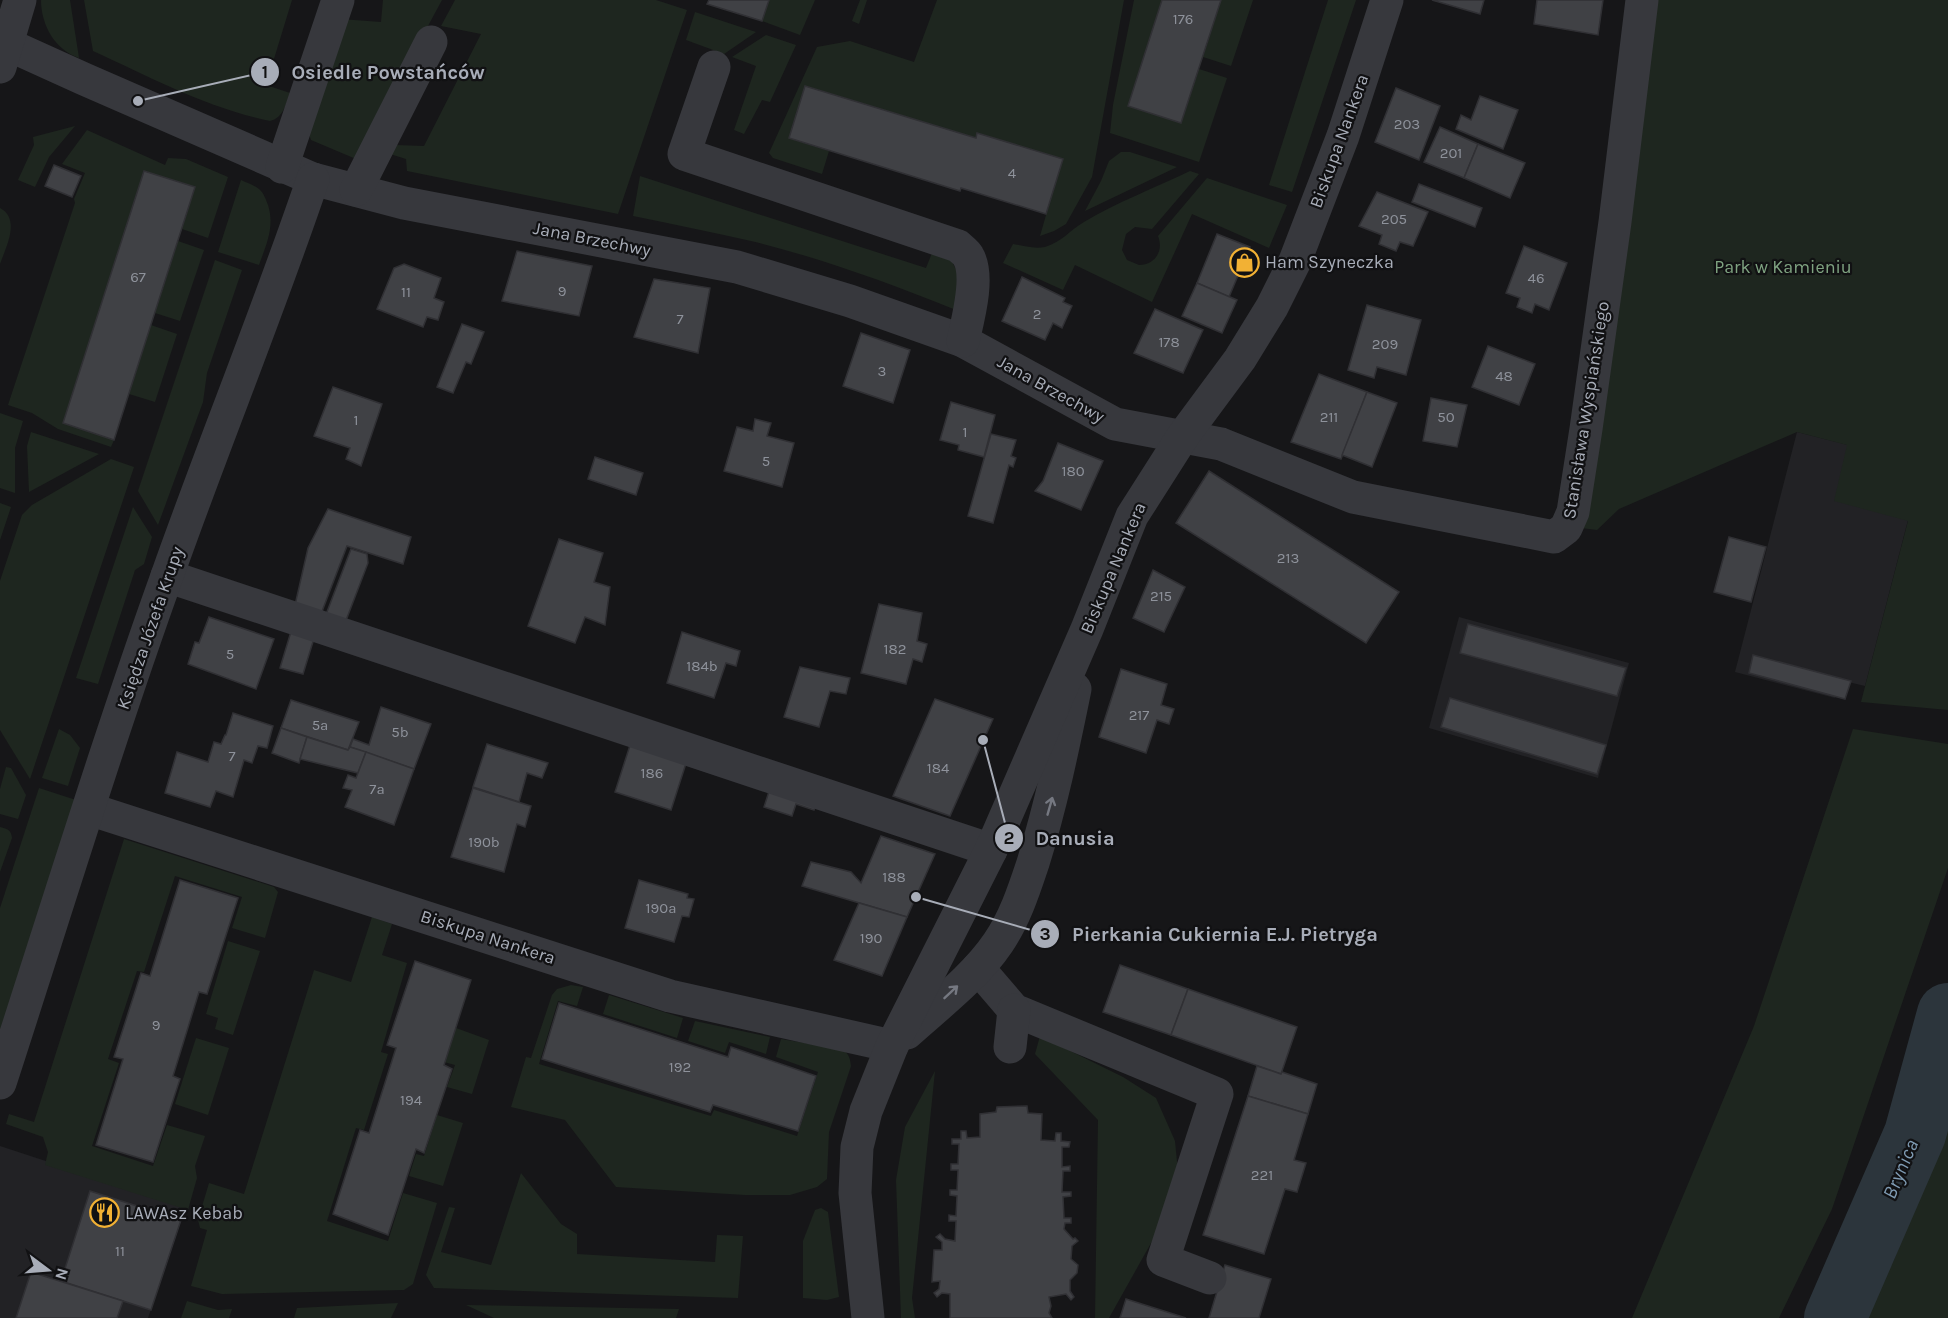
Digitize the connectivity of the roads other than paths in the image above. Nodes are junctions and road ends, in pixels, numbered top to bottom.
1 (20, 0) edge
2 (338, 0) edge
3 (1387, 0) edge
4 (1642, 0) edge
5 (431, 42) dead end
6 (2, 50) edge
7 (714, 67) dead end
8 (282, 166) junction
9 (313, 179) junction
10 (356, 190) junction
11 (963, 341) junction
12 (1183, 436) junction
13 (167, 576) junction
14 (1087, 629) junction
15 (89, 808) junction
16 (992, 850) junction
17 (978, 968) junction
18 (1014, 1010) junction
19 (892, 1046) junction
20 (1010, 1047) dead end
21 (0, 1083) edge
22 (1210, 1278) dead end
23 (868, 1318) edge

1 - 6 street
2 - 8 street
3 - 12 street, Biskupa Nankera
4 - 12 street, Stanisława Wyspiańskiego
5 - 10 street
6 - 8 street, Jana Brzechwy
7 - 11 street
8 - 9 street, Jana Brzechwy
9 - 10 street, Jana Brzechwy
9 - 13 street, Księdza Józefa Krupy
10 - 11 street, Jana Brzechwy
11 - 12 street, Jana Brzechwy
12 - 14 street, Biskupa Nankera
13 - 15 street, Księdza Józefa Krupy
13 - 16 street
14 - 16 street, Biskupa Nankera
17 -> 14 street
15 - 19 street, Biskupa Nankera
15 - 21 street, Księdza Józefa Krupy
16 - 19 street, Biskupa Nankera
17 - 18 street
19 -> 17 street
18 - 20 street
18 - 22 street
19 - 23 street, Biskupa Nankera

